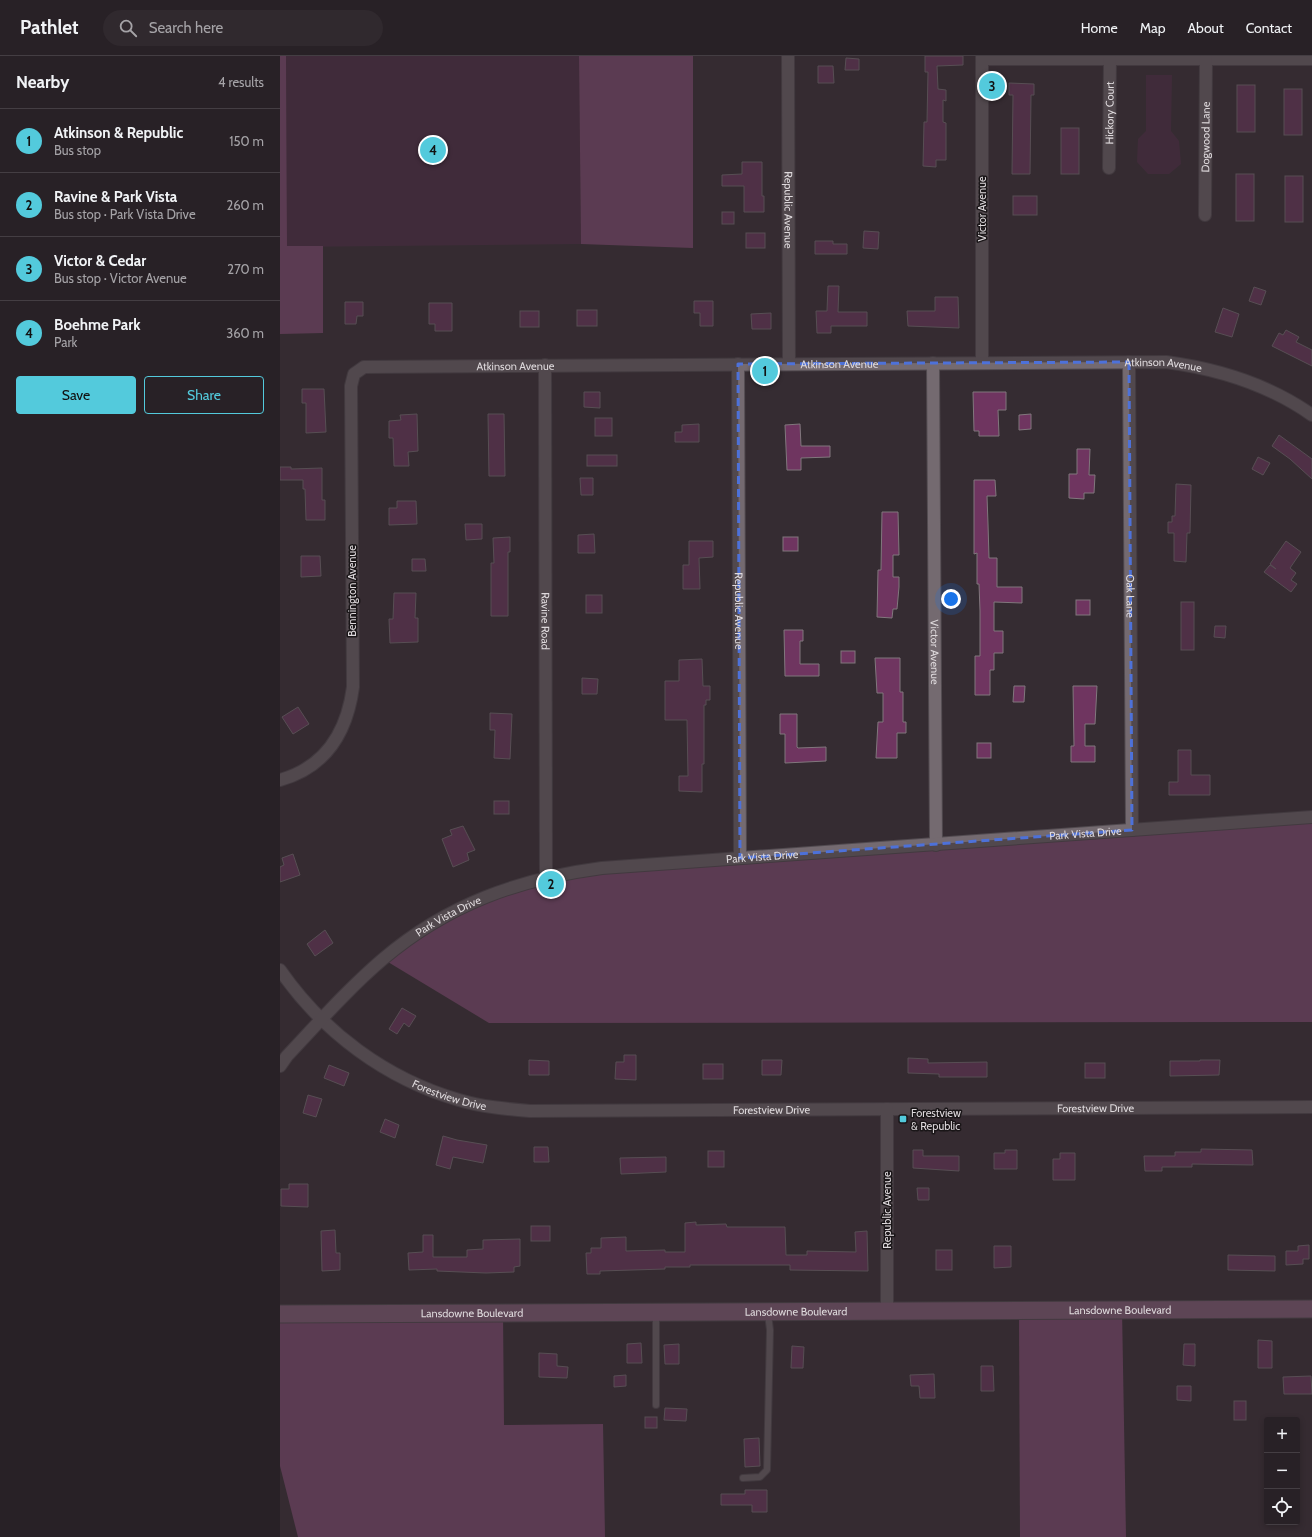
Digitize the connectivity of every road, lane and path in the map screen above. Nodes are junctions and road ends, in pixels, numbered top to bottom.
1 (788, 56) edge
2 (982, 57) edge
3 (1108, 57) edge
4 (1202, 58) edge
5 (1312, 58) edge
6 (1109, 168) dead end
7 (1205, 215) dead end
8 (982, 362) junction
9 (1129, 362) junction
10 (933, 363) junction
11 (738, 364) junction
12 (788, 364) junction
13 (545, 365) junction
14 (357, 370) joint
15 (1312, 415) edge
16 (280, 780) edge
17 (1312, 818) edge
18 (1132, 830) junction
19 (936, 844) junction
20 (740, 858) junction
21 (546, 877) junction
22 (280, 970) edge
23 (322, 1019) junction
24 (280, 1066) edge
25 (1312, 1107) edge
26 (887, 1109) junction
27 (1312, 1309) edge
28 (656, 1312) junction
29 (768, 1312) junction
30 (887, 1312) junction
31 (280, 1314) edge
32 (656, 1405) dead end
33 (743, 1478) dead end

1 - 12 street, Republic Avenue
2 - 3 street
2 - 8 street, Victor Avenue
3 - 4 street
3 - 6 street, Hickory Court
4 - 5 street
4 - 7 street, Dogwood Lane
8 - 9 street, Atkinson Avenue
8 - 10 street, Atkinson Avenue
9 - 15 street, Atkinson Avenue
9 - 18 street, Oak Lane
10 - 12 street, Atkinson Avenue
10 - 19 street, Victor Avenue
11 - 12 street, Atkinson Avenue
11 - 13 street, Atkinson Avenue
11 - 20 street, Republic Avenue
13 - 14 street, Atkinson Avenue
13 - 21 street, Ravine Road
14 - 16 street, Bennington Avenue
17 - 18 street, Park Vista Drive
18 - 19 street, Park Vista Drive
19 - 20 street, Park Vista Drive
20 - 21 street, Park Vista Drive
21 - 23 street, Park Vista Drive
22 - 23 street, Forestview Drive
23 - 24 street, Park Vista Drive
23 - 26 street, Forestview Drive
25 - 26 street, Forestview Drive
26 - 30 street, Republic Avenue
27 - 30 street, Lansdowne Boulevard
28 - 29 street, Lansdowne Boulevard
28 - 31 street, Lansdowne Boulevard
28 - 32 lane
29 - 30 street, Lansdowne Boulevard
29 - 33 lane

